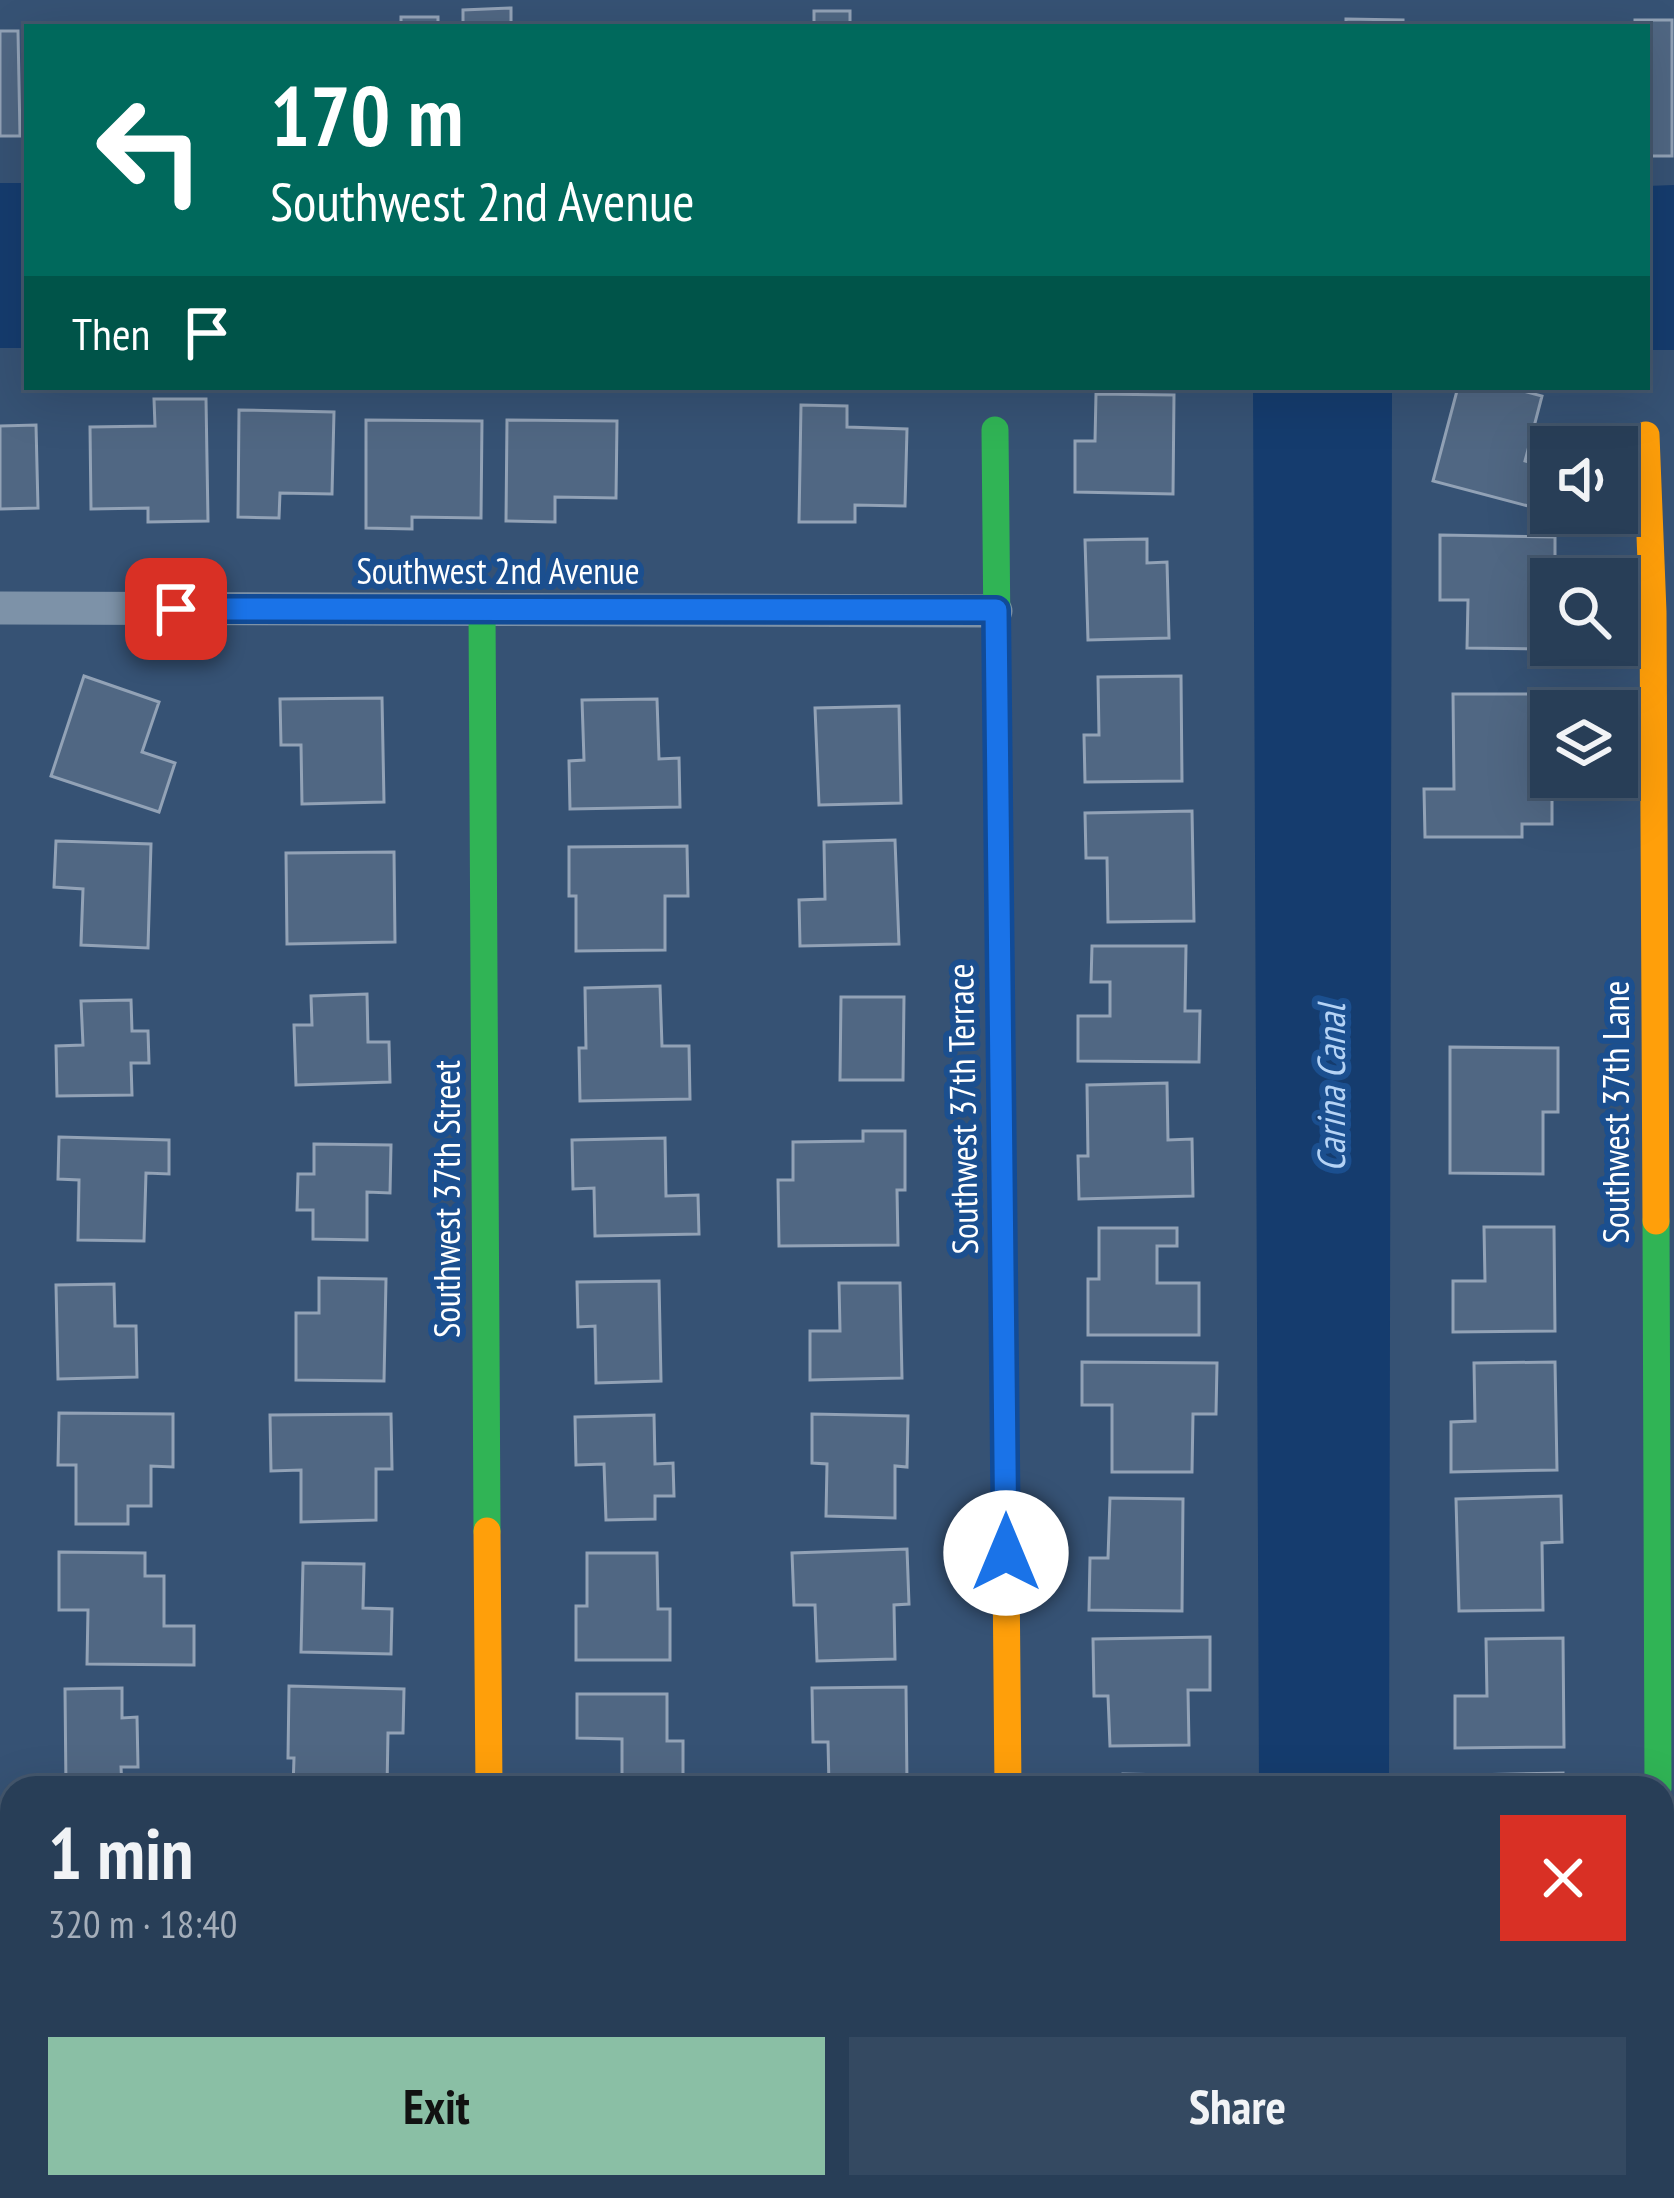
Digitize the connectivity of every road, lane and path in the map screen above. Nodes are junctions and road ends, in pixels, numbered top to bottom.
1 (995, 430) dead end
2 (1646, 435) dead end
3 (0, 608) edge
4 (482, 609) junction
5 (996, 610) junction
6 (1663, 612) edge
7 (489, 1776) edge
8 (1008, 1776) edge
9 (1658, 1776) edge

1 - 5 street, Southwest 37th Terrace
2 - 6 street, Southwest 37th Lane
3 - 4 street, Southwest 2nd Avenue
4 - 5 street, Southwest 2nd Avenue
4 - 7 street, Southwest 37th Street
5 - 8 street, Southwest 37th Terrace
6 - 9 street, Southwest 37th Lane

